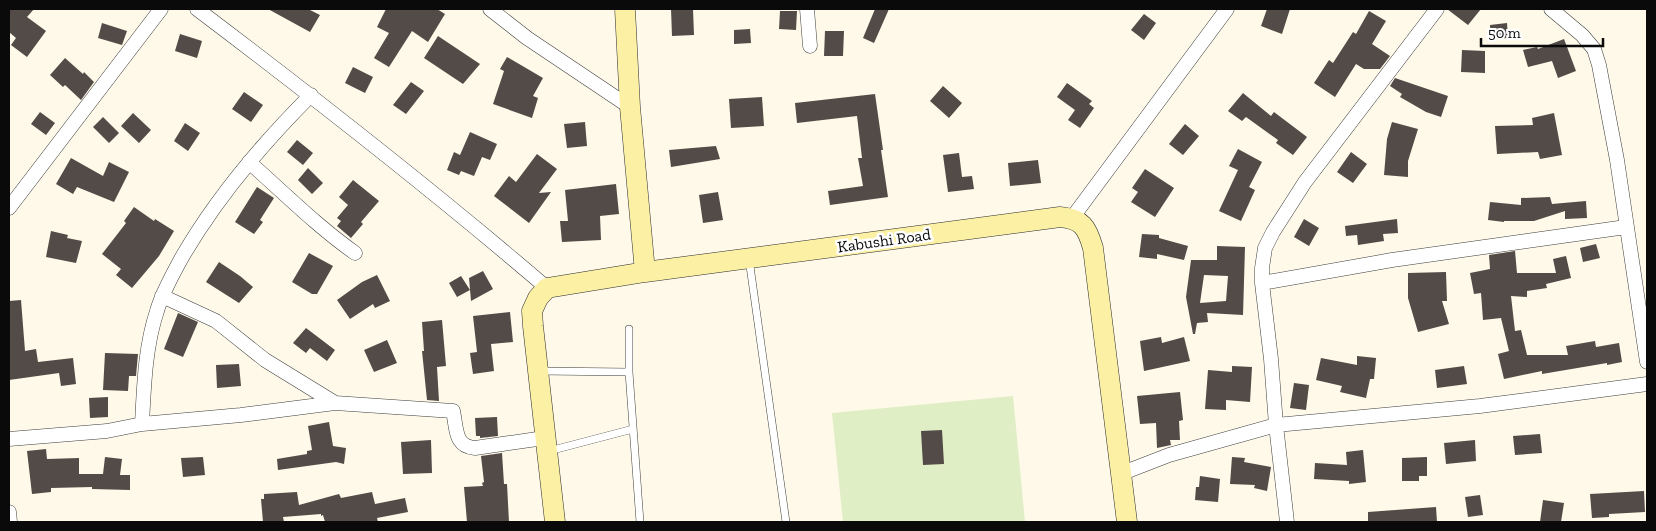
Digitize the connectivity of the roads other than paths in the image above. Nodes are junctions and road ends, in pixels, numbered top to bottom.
1 (162, 9) edge
2 (197, 9) edge
3 (490, 9) edge
4 (625, 9) edge
5 (807, 9) edge
6 (1227, 9) edge
7 (1437, 9) edge
8 (1551, 9) edge
9 (810, 46) dead end
10 (310, 96) junction
11 (630, 107) junction
12 (249, 162) junction
13 (9, 208) edge
14 (1072, 218) junction
15 (1626, 227) junction
16 (355, 253) dead end
17 (748, 258) junction
18 (645, 272) junction
19 (1262, 283) junction
20 (547, 288) junction
21 (162, 296) junction
22 (630, 329) dead end
23 (1647, 362) edge
24 (537, 371) junction
25 (629, 372) junction
26 (1647, 384) edge
27 (335, 403) junction
28 (142, 424) junction
29 (1276, 425) junction
30 (633, 429) junction
31 (9, 439) edge
32 (545, 445) junction
33 (1120, 474) junction
34 (9, 512) edge
35 (10, 522) edge
36 (555, 522) edge
37 (640, 522) edge
38 (786, 522) edge
39 (1126, 522) edge
40 (1287, 522) edge

1 - 13 street
2 - 10 street
3 - 11 street
4 - 11 main road
5 - 9 street
6 - 14 street
7 - 19 street
8 - 15 street
10 - 12 street
10 - 20 street
11 - 18 main road
12 - 16 street
12 - 21 street
14 - 17 main road, Kabushi Road
14 - 33 main road
15 - 19 street
15 - 23 street
17 - 18 main road, Kabushi Road
17 - 38 lane
18 - 20 main road, Kabushi Road
19 - 29 street
20 - 24 main road
21 - 27 street
21 - 28 street
22 - 25 lane
24 - 25 lane
24 - 32 main road
25 - 30 lane
26 - 29 street
27 - 28 street
27 - 32 street
28 - 31 street
29 - 33 street
29 - 40 street
30 - 32 lane
30 - 37 lane
32 - 36 main road
33 - 39 main road
34 - 35 street

